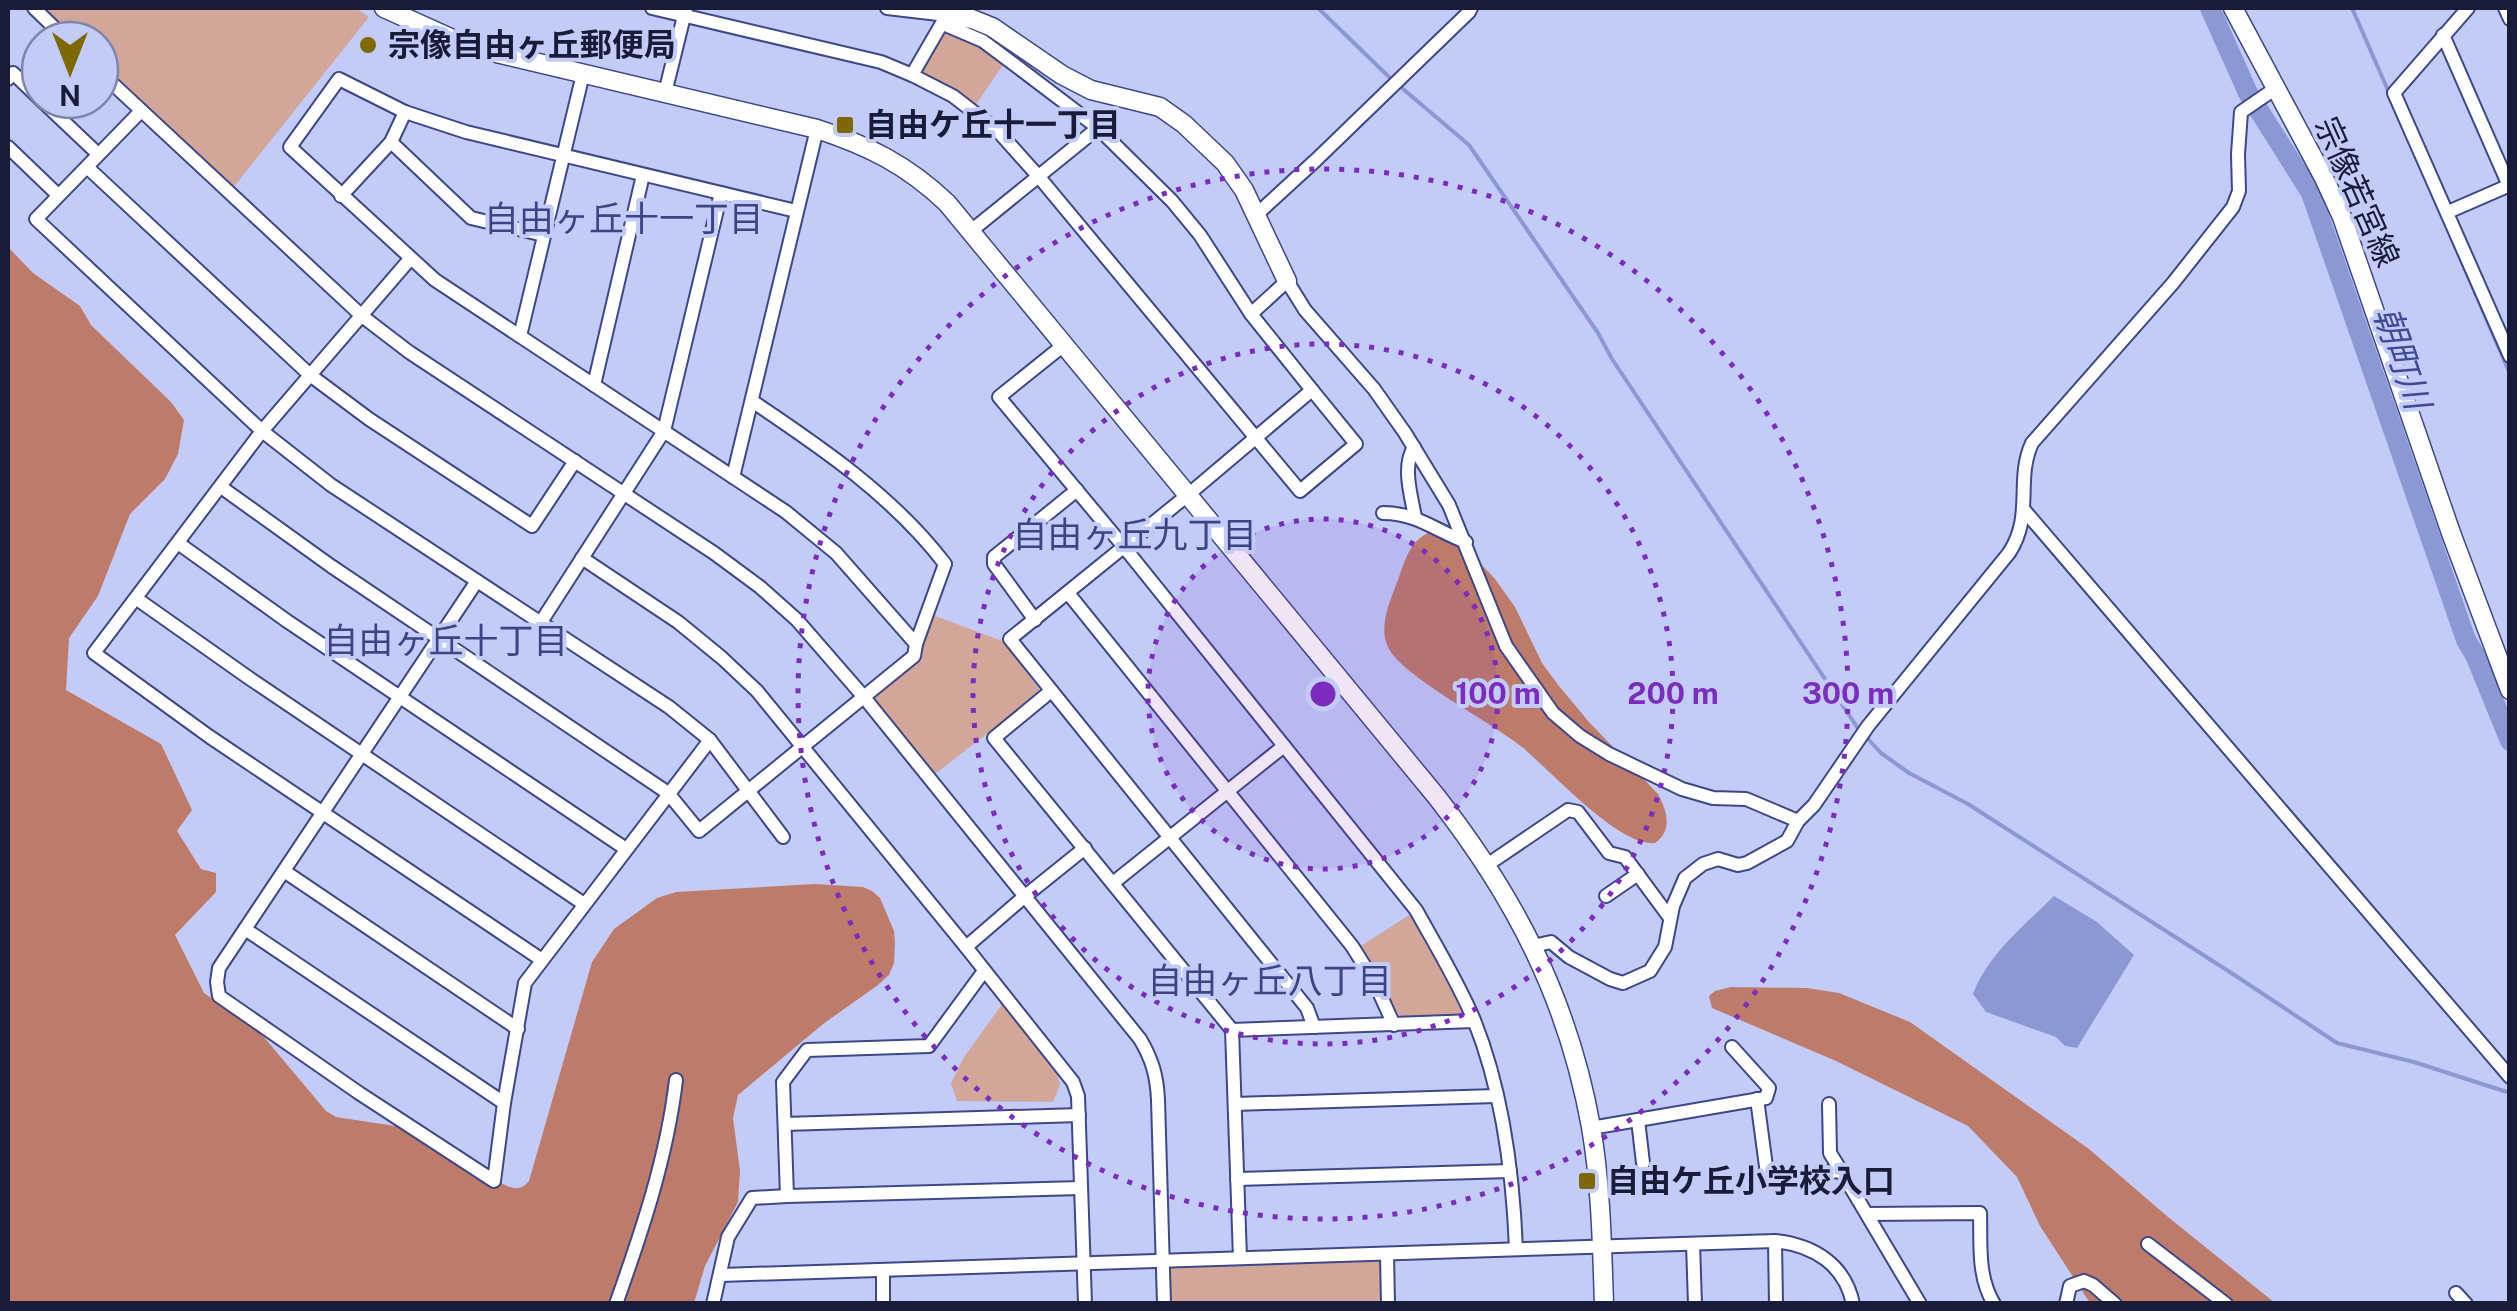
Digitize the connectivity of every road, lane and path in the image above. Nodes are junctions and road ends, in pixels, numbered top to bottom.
1 (384, 8) edge
2 (652, 8) edge
3 (887, 8) edge
4 (1471, 8) edge
5 (2233, 8) edge
6 (2468, 8) edge
7 (685, 11) edge
8 (947, 15) edge
9 (420, 16) edge
10 (2443, 35) junction
11 (583, 74) junction
12 (912, 75) junction
13 (2276, 88) junction
14 (120, 91) edge
15 (665, 93) junction
16 (141, 111) junction
17 (405, 112) junction
18 (63, 120) edge
19 (1098, 128) junction
20 (816, 129) junction
21 (391, 142) junction
22 (8, 147) edge
23 (98, 154) junction
24 (564, 156) junction
25 (87, 167) junction
26 (644, 175) junction
27 (1039, 177) junction
28 (2509, 186) edge
29 (721, 193) junction
30 (58, 196) junction
31 (342, 196) junction
32 (796, 210) junction
33 (2448, 212) junction
34 (1255, 216) junction
35 (971, 231) junction
36 (544, 235) junction
37 (410, 259) junction
38 (1287, 281) junction
39 (1251, 314) junction
40 (362, 316) junction
41 (520, 336) junction
42 (1065, 344) junction
43 (2510, 356) edge
44 (310, 376) junction
45 (594, 385) junction
46 (1312, 390) junction
47 (752, 401) junction
48 (262, 431) junction
49 (664, 431) junction
50 (1255, 438) junction
51 (1414, 447) junction
52 (575, 461) junction
53 (733, 476) junction
54 (220, 487) junction
55 (1077, 490) junction
56 (624, 494) junction
57 (1188, 494) junction
58 (2024, 510) junction
59 (1383, 512) dead end
60 (1414, 517) junction
61 (1466, 542) junction
62 (178, 543) junction
63 (1124, 547) junction
64 (582, 558) junction
65 (477, 582) junction
66 (1068, 593) junction
67 (137, 599) junction
68 (1035, 620) junction
69 (541, 622) junction
70 (440, 638) junction
71 (916, 644) junction
72 (2507, 678) edge
73 (1051, 692) junction
74 (401, 696) junction
75 (863, 696) junction
76 (710, 740) junction
77 (802, 746) junction
78 (1284, 746) junction
79 (362, 754) junction
80 (748, 790) junction
81 (1228, 792) junction
82 (668, 793) junction
83 (323, 814) junction
84 (1798, 820) junction
85 (782, 837) dead end
86 (1170, 838) junction
87 (1085, 848) junction
88 (626, 849) junction
89 (1487, 865) junction
90 (284, 871) junction
91 (1638, 874) junction
92 (1113, 883) junction
93 (1024, 896) junction
94 (1606, 896) dead end
95 (584, 904) junction
96 (1670, 918) junction
97 (245, 929) junction
98 (1532, 946) junction
99 (966, 947) junction
100 (542, 960) junction
101 (984, 972) junction
102 (1474, 1021) junction
103 (1394, 1025) junction
104 (1314, 1027) junction
105 (518, 1029) junction
106 (1232, 1030) junction
107 (1732, 1046) dead end
108 (2510, 1077) edge
109 (676, 1080) dead end
110 (1496, 1096) junction
111 (1757, 1099) junction
112 (504, 1103) junction
113 (1234, 1104) junction
114 (1830, 1104) dead end
115 (1079, 1115) junction
116 (1638, 1120) junction
117 (785, 1124) junction
118 (1591, 1128) junction
119 (1643, 1163) dead end
120 (1510, 1170) junction
121 (1841, 1171) junction
122 (1768, 1174) dead end
123 (1237, 1179) junction
124 (1794, 1180) dead end
125 (1081, 1188) junction
126 (787, 1196) junction
127 (1868, 1214) junction
128 (1775, 1240) junction
129 (1693, 1244) junction
130 (2148, 1244) dead end
131 (1602, 1246) junction
132 (1516, 1250) junction
133 (1386, 1254) junction
134 (1240, 1258) junction
135 (1163, 1260) junction
136 (1085, 1262) junction
137 (883, 1270) junction
138 (721, 1275) junction
139 (616, 1304) edge
140 (714, 1304) edge
141 (883, 1304) edge
142 (1086, 1304) edge
143 (1164, 1304) edge
144 (1388, 1304) edge
145 (1604, 1304) edge
146 (1695, 1304) edge
147 (1776, 1304) edge
148 (1852, 1304) edge
149 (1920, 1304) edge
150 (1994, 1304) edge
151 (2066, 1304) edge
152 (2115, 1304) edge
153 (2226, 1304) edge

1 - 9 street
2 - 7 street
3 - 8 street
4 - 34 street
5 - 13 street, 宗像若宮線
6 - 10 street
7 - 12 street
7 - 15 street
8 - 12 street
8 - 19 street
8 - 34 street
9 - 11 street
10 - 28 street
10 - 33 street
11 - 15 street
11 - 24 street
12 - 27 street
13 - 58 street
13 - 72 street, 宗像若宮線
14 - 16 street
15 - 20 street
16 - 23 street
16 - 40 street
17 - 21 street
17 - 24 street
17 - 31 street
18 - 23 street
19 - 27 street
19 - 39 street
20 - 32 street
20 - 35 street
21 - 31 street
21 - 36 street
22 - 30 street
23 - 25 street
24 - 26 street
24 - 36 street
25 - 30 street
25 - 44 street
26 - 29 street
26 - 45 street
27 - 35 street
27 - 50 street
28 - 33 street
29 - 32 street
29 - 49 street
30 - 48 street
31 - 37 street
32 - 47 street
33 - 43 street
34 - 38 street
35 - 42 street
36 - 41 street
37 - 40 street
37 - 41 street
38 - 39 street
38 - 51 street
39 - 46 street
40 - 44 street
40 - 52 street
41 - 45 street
42 - 55 street
42 - 57 street
44 - 48 street
44 - 52 street
45 - 49 street
46 - 50 street
46 - 50 street
47 - 53 street
47 - 71 street
48 - 54 street
48 - 65 street
49 - 53 street
49 - 56 street
50 - 57 street
51 - 60 street
51 - 61 street
52 - 56 street
53 - 71 street
54 - 62 street
54 - 70 street
55 - 63 street
55 - 68 street
56 - 64 street
56 - 75 street
57 - 63 street
57 - 89 street
58 - 84 street
58 - 108 street
59 - 60 street
60 - 61 street
61 - 84 street
62 - 67 street
62 - 74 street
63 - 66 street
63 - 78 street
64 - 69 street
64 - 77 street
65 - 69 street
65 - 70 street
66 - 68 street
66 - 81 street
67 - 79 street
67 - 83 street
68 - 73 street
69 - 76 street
70 - 74 street
70 - 82 street
71 - 75 street
73 - 86 street
73 - 87 street
74 - 79 street
74 - 88 street
75 - 77 street
75 - 93 street
76 - 80 street
76 - 82 street
77 - 80 street
77 - 99 street
78 - 81 street
78 - 102 street
79 - 83 street
79 - 95 street
80 - 82 street
80 - 85 street
81 - 86 street
81 - 103 street
82 - 88 street
83 - 90 street
83 - 100 street
84 - 96 street
86 - 92 street
86 - 104 street
87 - 92 street
87 - 93 street
88 - 95 street
89 - 91 street
89 - 98 street
90 - 97 street
90 - 105 street
91 - 94 street
91 - 96 street
92 - 106 street
93 - 99 street
93 - 135 street
95 - 100 street
96 - 98 street
97 - 112 street
97 - 112 street
98 - 118 street
99 - 101 street
100 - 105 street
101 - 115 street
101 - 117 street
102 - 103 street
102 - 110 street
103 - 104 street
104 - 106 street
105 - 112 street
106 - 113 street
107 - 111 street
109 - 139 street
110 - 113 street
110 - 120 street
111 - 116 street
111 - 122 street
113 - 123 street
114 - 121 street
115 - 117 street
115 - 125 street
116 - 118 street
116 - 119 street
117 - 126 street
118 - 131 street
120 - 123 street
120 - 132 street
121 - 124 street
121 - 127 street
123 - 134 street
125 - 126 street
125 - 136 street
126 - 138 street
127 - 149 street
127 - 150 street
128 - 129 street
128 - 147 street
128 - 148 street
129 - 131 street
129 - 146 street
130 - 153 street
131 - 132 street
131 - 145 street
132 - 133 street
133 - 134 street
133 - 144 street
134 - 135 street
135 - 136 street
135 - 143 street
136 - 137 street
136 - 142 street
137 - 138 street
137 - 141 street
138 - 140 street
151 - 152 street

